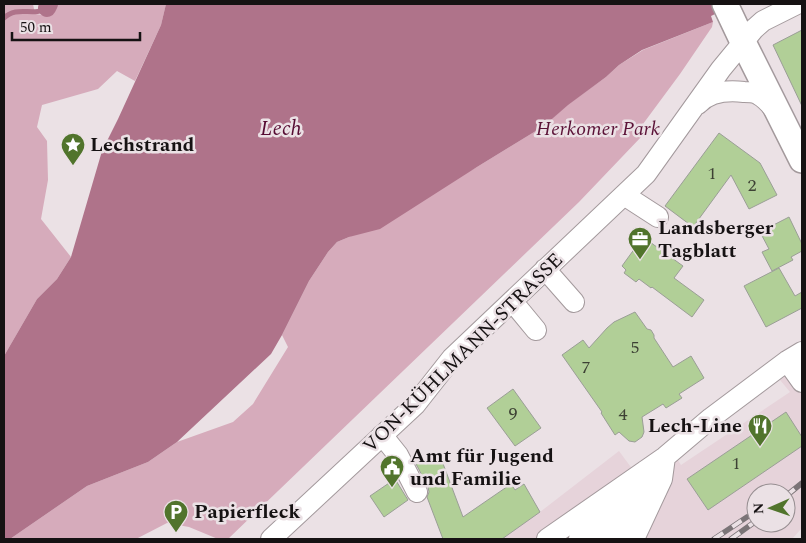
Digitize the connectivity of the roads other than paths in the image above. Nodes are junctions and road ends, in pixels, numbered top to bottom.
1 (797, 4) edge
2 (728, 9) edge
3 (743, 42) junction
4 (778, 114) junction
5 (687, 116) junction
6 (802, 160) edge
7 (624, 195) junction
8 (658, 217) dead end
9 (545, 269) junction
10 (512, 301) junction
11 (574, 302) dead end
12 (536, 330) dead end
13 (795, 356) edge
14 (802, 382) edge
15 (382, 435) junction
16 (665, 457) junction
17 (646, 470) junction
18 (618, 490) junction
19 (417, 492) dead end
20 (568, 535) edge
21 (271, 539) edge
22 (548, 539) edge
23 (598, 539) edge
24 (616, 539) edge
25 (634, 539) edge

1 - 3 street, VON-KÜHLMANN-STRASSE
2 - 3 main road
3 - 4 main road
3 - 5 street, VON-KÜHLMANN-STRASSE
4 - 5 street, VON-KÜHLMANN-STRASSE
4 - 6 main road
5 - 7 street, VON-KÜHLMANN-STRASSE
7 - 8 street
7 - 9 street, VON-KÜHLMANN-STRASSE
9 - 10 street, VON-KÜHLMANN-STRASSE
9 - 11 street
10 - 12 street
10 - 15 street, VON-KÜHLMANN-STRASSE
13 - 14 street
13 - 16 street
15 - 19 street
15 - 21 street, VON-KÜHLMANN-STRASSE
16 - 17 street
16 - 25 street
17 - 18 street
17 - 24 street
18 - 20 street
18 - 23 street
20 - 22 street

